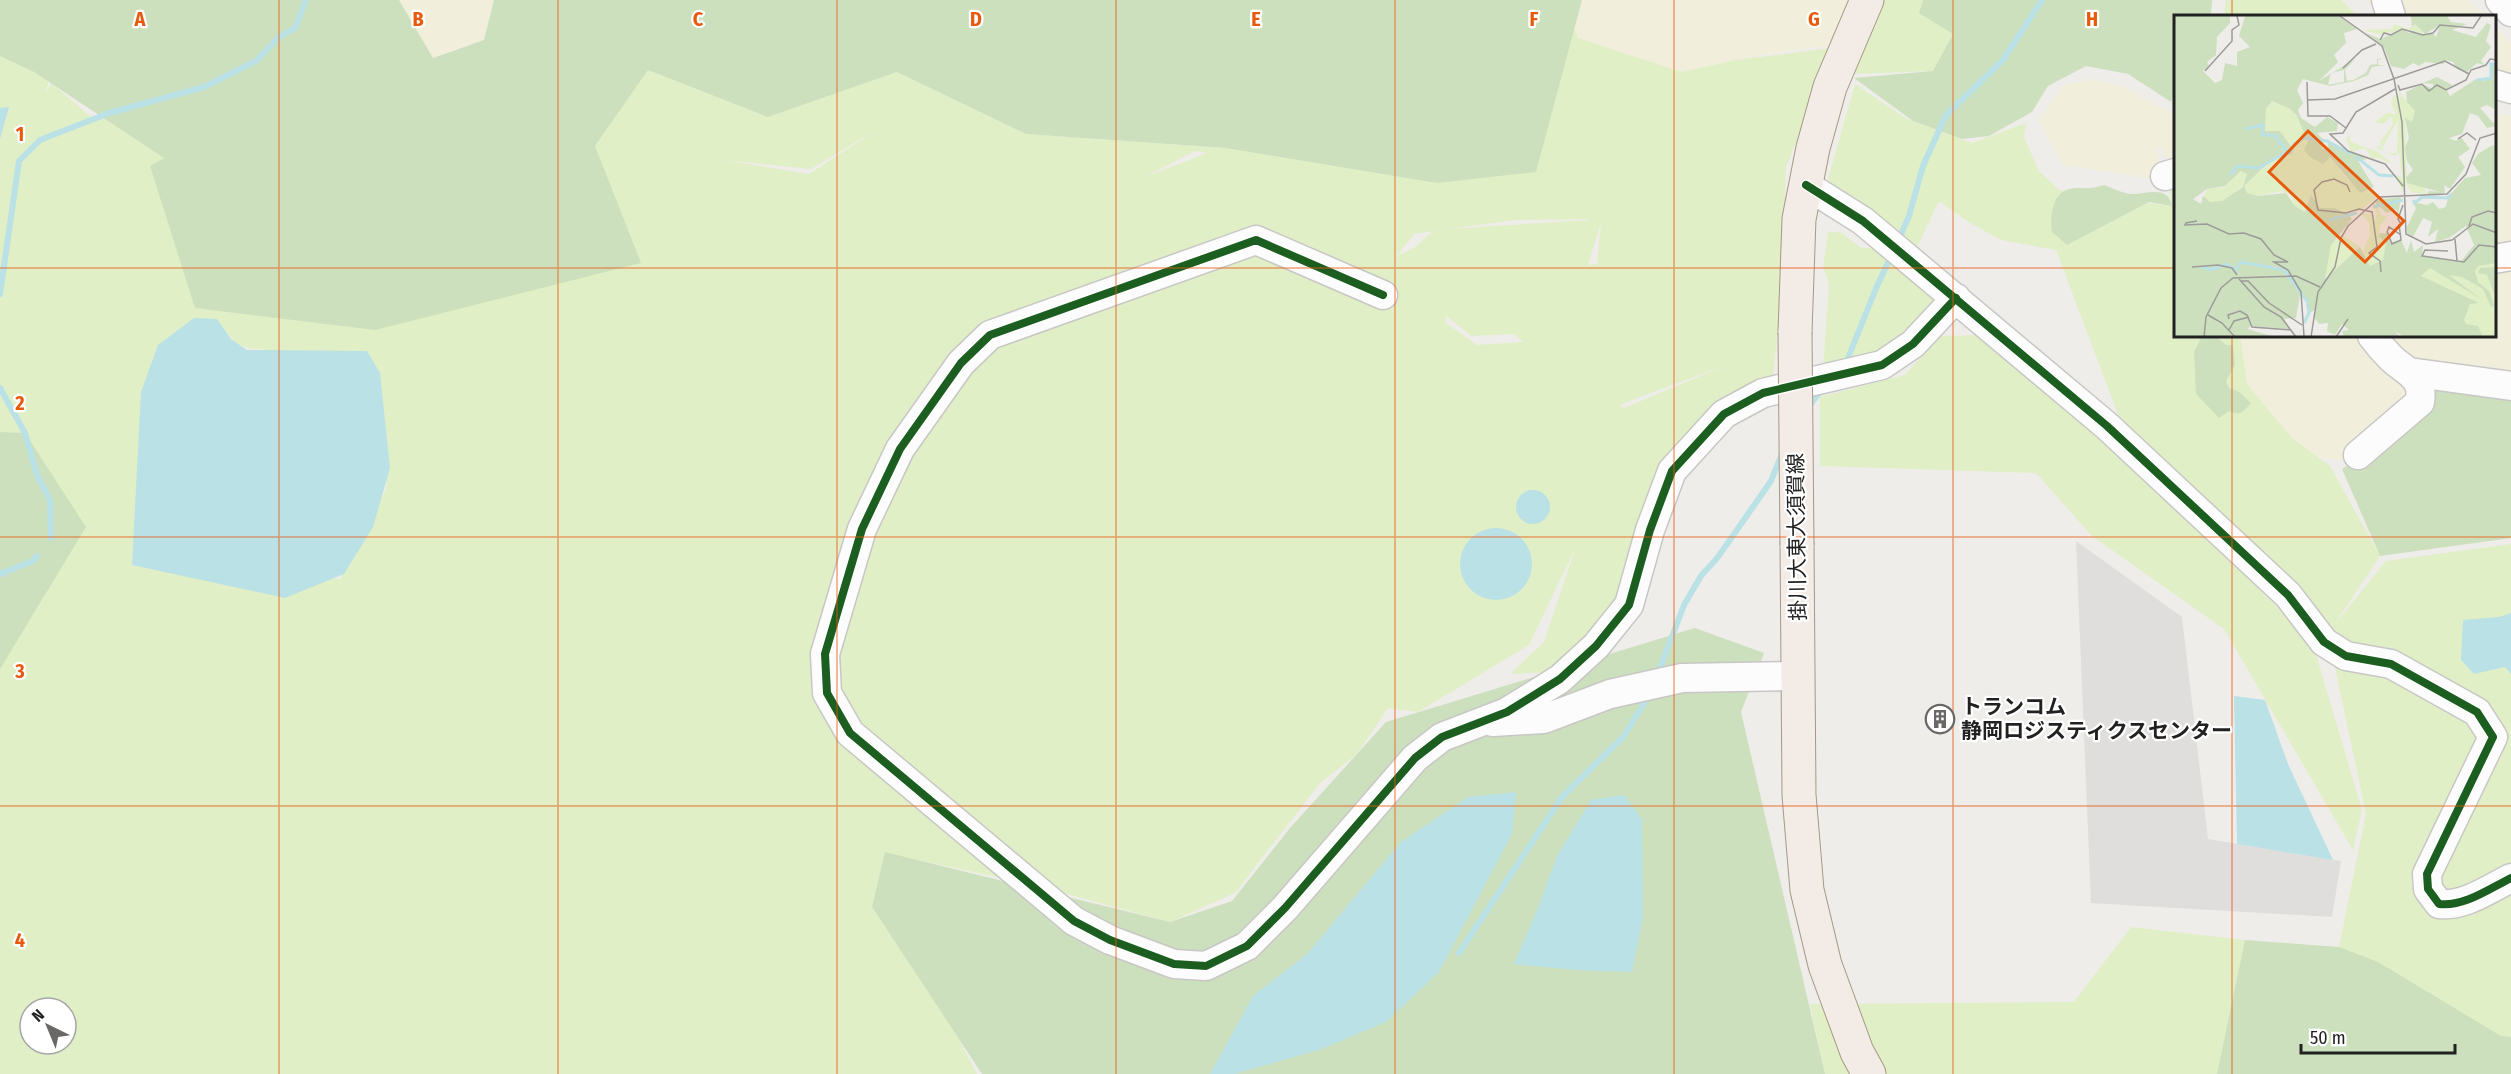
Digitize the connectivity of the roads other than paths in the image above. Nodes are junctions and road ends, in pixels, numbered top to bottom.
1 (1867, 0) edge
2 (2386, 0) edge
3 (2500, 0) edge
4 (2511, 12) edge
5 (2391, 15) edge
6 (2496, 85) edge
7 (2511, 89) edge
8 (2496, 103) edge
9 (2511, 106) edge
10 (1806, 185) junction
11 (2511, 256) edge
12 (2496, 259) edge
13 (1383, 295) dead end
14 (1956, 298) junction
15 (2374, 338) edge
16 (2391, 338) edge
17 (2416, 373) junction
18 (2511, 386) edge
19 (2358, 455) dead end
20 (1799, 676) junction
21 (1479, 723) junction
22 (2511, 878) edge
23 (1869, 1074) edge

1 - 10 main road, 掛川大東大須賀線
2 - 5 street
3 - 4 street
6 - 7 street
8 - 9 street
10 - 14 street
10 - 20 main road, 掛川大東大須賀線, bridge
11 - 12 street
13 - 21 street
14 - 21 street
14 - 22 street
15 - 17 street
16 - 17 street
17 - 18 street
17 - 19 street
20 - 21 street
20 - 23 main road, 掛川大東大須賀線

